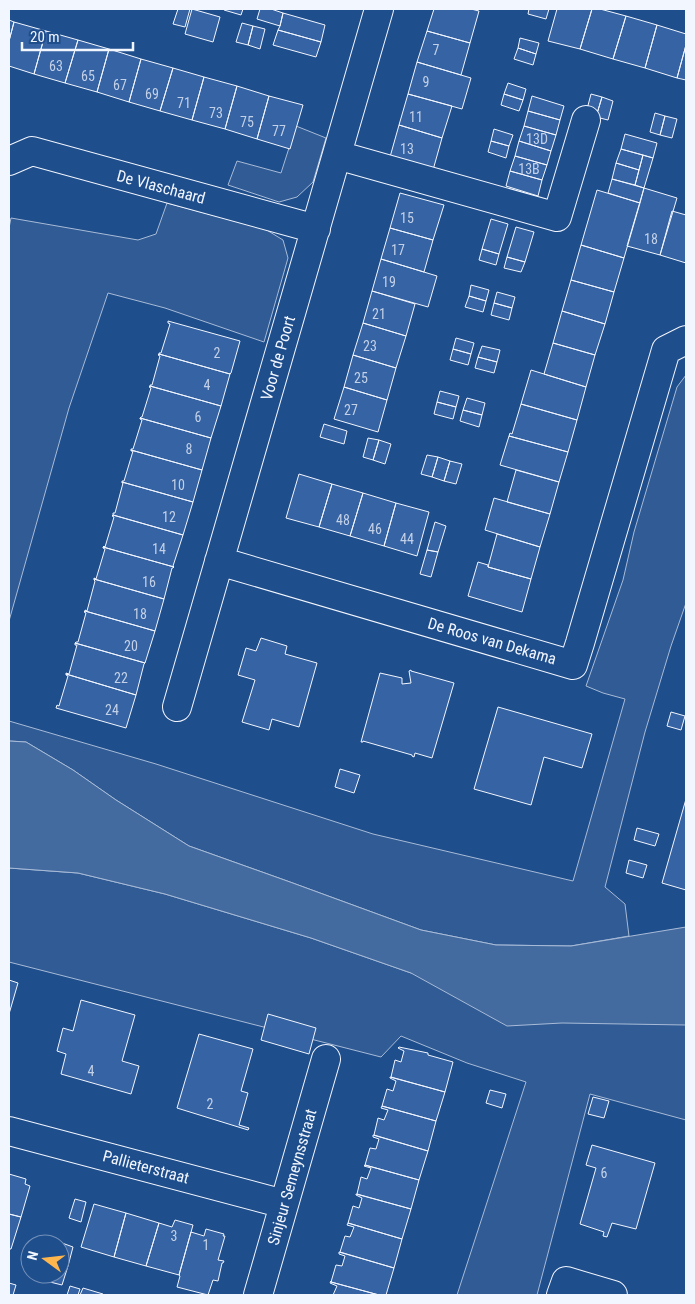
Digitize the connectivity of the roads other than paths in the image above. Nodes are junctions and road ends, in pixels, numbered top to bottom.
1 (379, 9) edge
2 (586, 120) dead end
3 (337, 155) junction
4 (9, 162) edge
5 (316, 229) junction
6 (686, 340) edge
7 (219, 561) junction
8 (176, 707) dead end
9 (326, 1060) dead end
10 (9, 1131) edge
11 (284, 1204) junction
12 (258, 1295) edge
13 (561, 1295) edge
14 (613, 1295) edge

1 - 3 street, Voor de Poort
2 - 3 street
3 - 5 street, Voor de Poort
4 - 5 street, De Vlaschaard
5 - 7 street, Voor de Poort
6 - 7 street, De Roos van Dekama
7 - 8 street, Voor de Poort
9 - 11 street, Sinjeur Semeynsstraat
10 - 11 street, Pallieterstraat
11 - 12 street, Sinjeur Semeynsstraat
13 - 14 street

